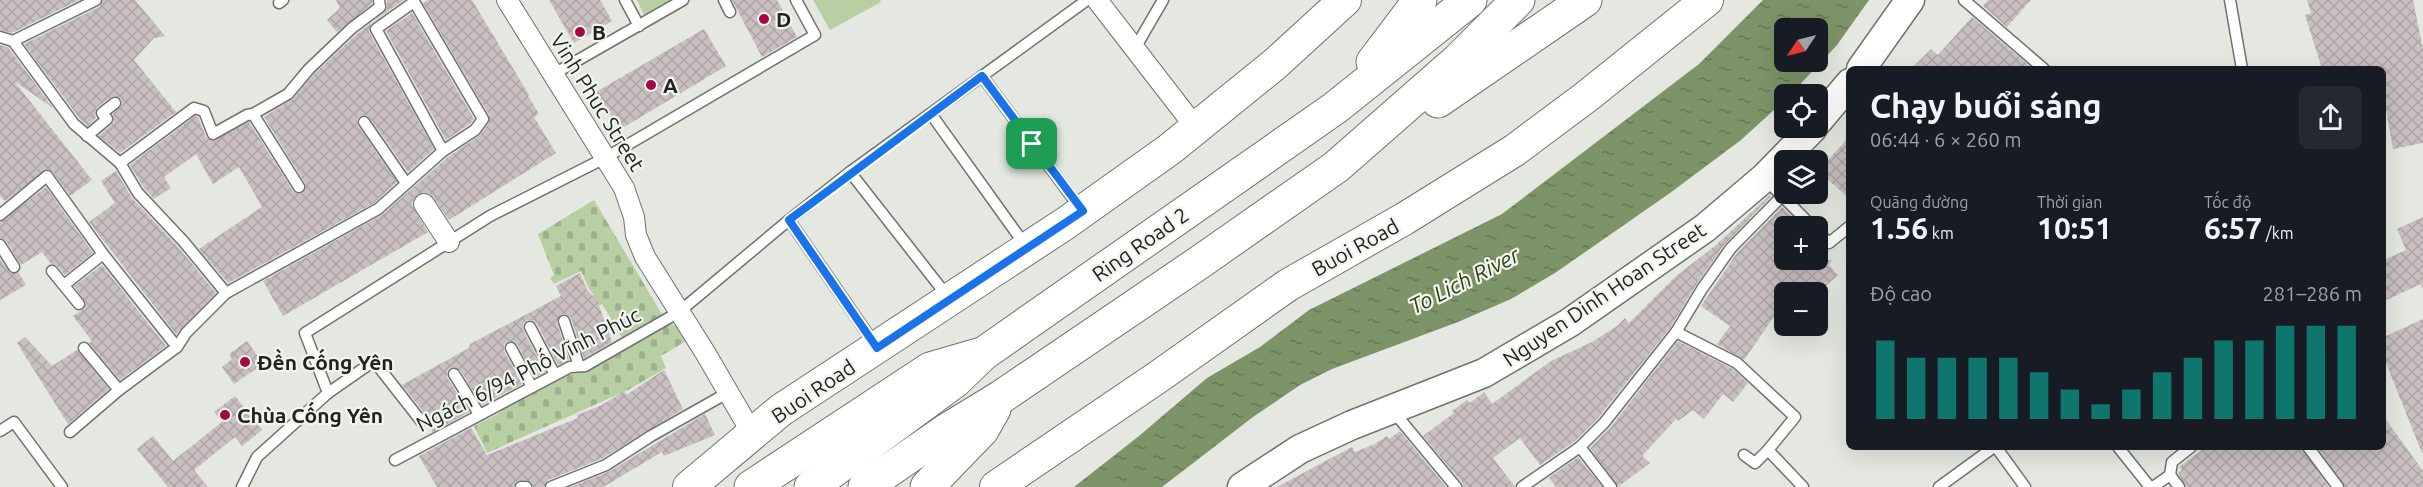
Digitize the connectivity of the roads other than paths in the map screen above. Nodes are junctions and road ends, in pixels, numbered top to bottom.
1 (96, 0) edge
2 (379, 0) edge
3 (507, 0) edge
4 (625, 0) edge
5 (683, 0) edge
6 (724, 0) edge
7 (795, 0) edge
8 (1087, 0) edge
9 (1097, 0) edge
10 (1163, 0) edge
11 (1345, 0) edge
12 (1420, 0) edge
13 (1470, 0) edge
14 (1518, 0) edge
15 (1585, 0) edge
16 (1707, 0) edge
17 (1910, 0) edge
18 (1964, 0) edge
19 (2230, 0) edge
20 (414, 1) edge
21 (75, 5) edge
22 (730, 12) dead end
23 (639, 26) junction
24 (0, 37) edge
25 (14, 41) junction
26 (1134, 50) junction
27 (1863, 66) edge
28 (2041, 66) edge
29 (2241, 66) edge
30 (552, 75) junction
31 (982, 76) junction
32 (1846, 88) edge
33 (115, 103) dead end
34 (1335, 108) junction
35 (1828, 109) edge
36 (253, 114) junction
37 (931, 114) junction
38 (364, 122) dead end
39 (1196, 128) junction
40 (87, 136) junction
41 (1806, 138) edge
42 (443, 151) junction
43 (605, 158) junction
44 (120, 163) junction
45 (1335, 167) junction
46 (850, 172) junction
47 (406, 183) junction
48 (299, 187) dead end
49 (1773, 187) junction
50 (424, 204) dead end
51 (1083, 211) junction
52 (0, 214) edge
53 (1802, 216) edge
54 (789, 220) junction
55 (1846, 229) edge
56 (449, 242) junction
57 (1828, 242) edge
58 (0, 245) edge
59 (1027, 249) junction
60 (103, 254) junction
61 (14, 267) dead end
62 (52, 271) dead end
63 (64, 285) junction
64 (226, 294) junction
65 (950, 300) junction
66 (79, 304) dead end
67 (679, 312) junction
68 (564, 321) dead end
69 (530, 327) dead end
70 (1676, 332) junction
71 (177, 347) junction
72 (84, 348) dead end
73 (511, 348) dead end
74 (877, 348) junction
75 (983, 354) junction
76 (579, 366) junction
77 (454, 375) dead end
78 (555, 375) junction
79 (532, 387) junction
80 (119, 390) junction
81 (328, 393) junction
82 (729, 393) junction
83 (1001, 397) junction
84 (1391, 409) junction
85 (479, 414) junction
86 (422, 421) dead end
87 (0, 431) edge
88 (70, 432) dead end
89 (753, 435) junction
90 (1580, 447) junction
91 (1768, 450) junction
92 (1991, 450) edge
93 (1997, 450) edge
94 (2120, 450) edge
95 (2187, 450) edge
96 (2310, 450) edge
97 (1744, 455) dead end
98 (395, 460) dead end
99 (2170, 475) junction
100 (62, 487) edge
101 (242, 487) edge
102 (521, 487) edge
103 (526, 487) edge
104 (551, 487) edge
105 (689, 487) edge
106 (751, 487) edge
107 (811, 487) edge
108 (865, 487) edge
109 (927, 487) edge
110 (996, 487) edge
111 (1242, 487) edge
112 (1456, 487) edge
113 (1522, 487) edge
114 (1611, 487) edge
115 (1803, 487) edge
116 (1939, 487) edge
117 (2025, 487) edge
118 (2151, 487) edge
119 (2179, 487) edge
120 (2338, 487) edge

1 - 21 lane
2 - 36 lane
3 - 30 street, Vinh Phuc Street
4 - 23 lane
5 - 23 lane
6 - 22 lane
7 - 43 lane
8 - 31 lane, Ngách 6/94 Phố Vĩnh Phúc
9 - 26 street
10 - 26 lane
11 - 39 main road, Buoi Road
12 - 34 highway
13 - 34 highway, Ring Road 2
14 - 45 highway
15 - 45 highway
16 - 110 main road, Buoi Road
17 - 27 main road
18 - 28 lane
19 - 29 lane
20 - 42 lane
20 - 42 lane
21 - 25 lane
23 - 30 lane
24 - 25 lane
25 - 40 lane
26 - 39 street
30 - 43 street, Vinh Phuc Street
31 - 37 lane, Ngách 6/94 Phố Vĩnh Phúc
31 - 51 lane
32 - 35 main road
33 - 40 lane
34 - 75 highway, Ring Road 2
36 - 44 lane
36 - 48 lane
37 - 46 lane, Ngách 6/94 Phố Vĩnh Phúc
37 - 59 lane
38 - 47 lane
39 - 51 main road, Buoi Road
40 - 44 lane
41 - 49 main road, Nguyen Dinh Hoan Street
42 - 47 lane
43 - 56 lane
43 - 67 street, Vinh Phuc Street
44 - 64 lane
45 - 83 highway
46 - 54 lane, Ngách 6/94 Phố Vĩnh Phúc
46 - 65 lane
47 - 64 lane
49 - 53 lane
49 - 70 lane
49 - 84 main road, Nguyen Dinh Hoan Street
50 - 56 street
51 - 59 main road, Buoi Road
52 - 60 lane
54 - 67 lane, Ngách 6/94 Phố Vĩnh Phúc
54 - 74 lane
55 - 57 lane
56 - 81 lane
58 - 61 lane
59 - 65 main road, Buoi Road
60 - 63 lane
60 - 71 lane
62 - 63 lane
63 - 66 lane
64 - 71 lane
65 - 74 main road, Buoi Road
67 - 76 lane, Ngách 6/94 Phố Vĩnh Phúc
67 - 82 street, Vinh Phuc Street
68 - 76 lane
69 - 78 lane
70 - 90 lane
70 - 91 lane
71 - 80 lane
72 - 80 lane
73 - 79 lane
74 - 89 main road, Buoi Road
75 - 106 highway
75 - 107 highway, Ring Road 2
76 - 78 lane, Ngách 6/94 Phố Vĩnh Phúc
77 - 85 lane
78 - 79 lane, Ngách 6/94 Phố Vĩnh Phúc
79 - 85 lane, Ngách 6/94 Phố Vĩnh Phúc
80 - 88 lane
81 - 86 lane
81 - 101 lane
82 - 89 street, Vinh Phuc Street
82 - 104 lane
83 - 108 highway
83 - 109 highway
84 - 111 main road, Nguyen Dinh Hoan Street
84 - 112 lane
85 - 98 lane, Ngách 6/94 Phố Vĩnh Phúc
87 - 100 lane
89 - 105 main road, Buoi Road
90 - 113 lane
90 - 114 lane
91 - 97 lane
91 - 115 lane
92 - 116 lane
93 - 117 lane
94 - 118 lane
95 - 99 lane
96 - 120 lane
99 - 118 lane
99 - 119 lane
102 - 103 lane

